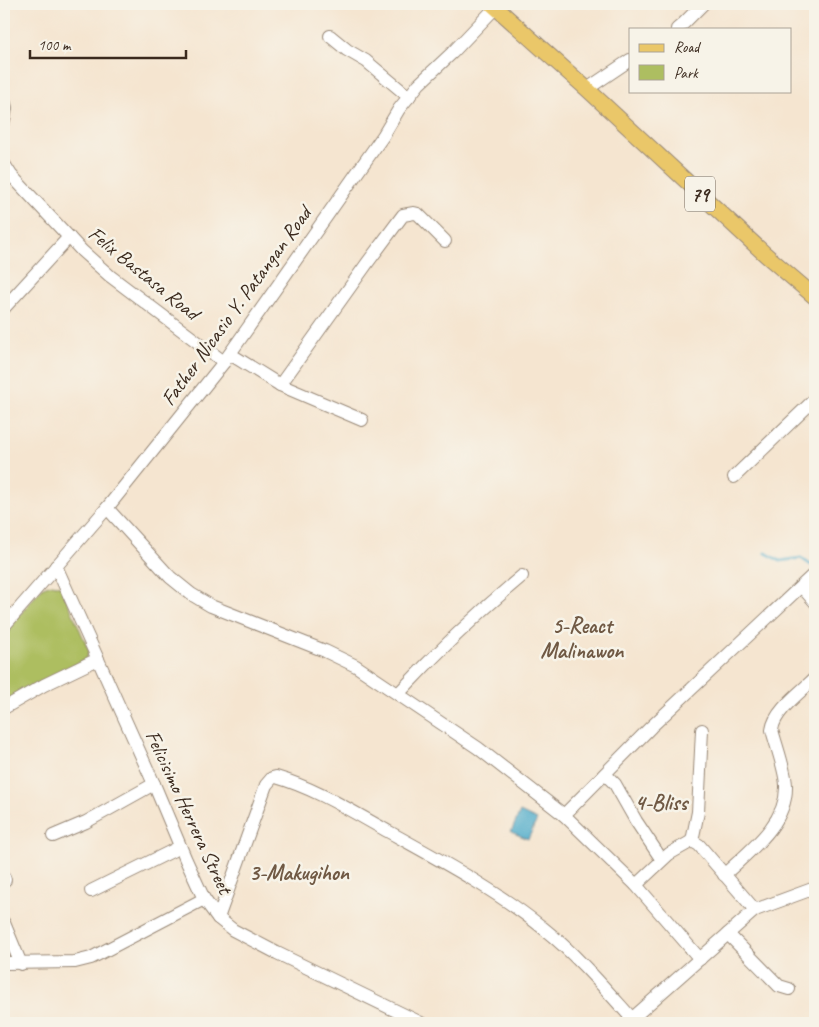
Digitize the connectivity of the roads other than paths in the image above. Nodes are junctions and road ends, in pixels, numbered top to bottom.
1 (703, 4) edge
2 (494, 5) edge
3 (678, 28) edge
4 (330, 36) dead end
5 (629, 61) edge
6 (588, 89) junction
7 (409, 97) junction
8 (4, 100) edge
9 (4, 120) edge
10 (4, 164) edge
11 (69, 237) junction
12 (445, 241) dead end
13 (815, 297) edge
14 (4, 308) edge
15 (227, 358) junction
16 (280, 385) junction
17 (815, 399) edge
18 (362, 420) dead end
19 (734, 477) dead end
20 (107, 508) junction
21 (56, 566) junction
22 (815, 573) edge
23 (522, 576) dead end
24 (802, 587) junction
25 (815, 602) edge
26 (4, 626) edge
27 (98, 659) junction
28 (815, 678) edge
29 (398, 694) junction
30 (4, 708) edge
31 (702, 730) dead end
32 (605, 774) junction
33 (154, 784) junction
34 (564, 815) junction
35 (53, 836) dead end
36 (692, 841) junction
37 (180, 847) junction
38 (662, 860) junction
39 (724, 875) junction
40 (636, 885) junction
41 (815, 888) edge
42 (91, 891) dead end
43 (204, 899) junction
44 (755, 910) junction
45 (218, 918) junction
46 (4, 923) edge
47 (728, 934) junction
48 (700, 959) junction
49 (4, 963) edge
50 (21, 964) junction
51 (790, 989) dead end
52 (632, 1022) edge
53 (421, 1023) edge

1 - 3 street
2 - 6 main road, 79
2 - 7 street, Father Nicasio Y. Patangan Road
4 - 7 street
5 - 6 street
6 - 13 main road, 79
7 - 15 street, Father Nicasio Y. Patangan Road
8 - 9 street
10 - 11 street, Felix Bastasa Road
11 - 14 street
11 - 15 street, Felix Bastasa Road
12 - 16 street
15 - 16 street, Felix Bastasa Road
15 - 20 street, Father Nicasio Y. Patangan Road
16 - 18 street, Felix Bastasa Road
17 - 19 street
20 - 21 street, Father Nicasio Y. Patangan Road
20 - 29 street
21 - 26 street, Father Nicasio Y. Patangan Road
21 - 27 street, Felicisimo Herrera Street
22 - 24 street
23 - 29 street
24 - 25 street
24 - 32 street
27 - 30 street
27 - 33 street, Felicisimo Herrera Street
28 - 39 street
29 - 34 street
31 - 36 street
32 - 34 street
32 - 38 street
33 - 35 street
33 - 37 street, Felicisimo Herrera Street
34 - 40 street
36 - 38 street
36 - 39 street
37 - 42 street
37 - 43 street, Felicisimo Herrera Street
38 - 40 street
39 - 44 street
40 - 48 street
41 - 44 street
43 - 45 street, Felicisimo Herrera Street
43 - 50 street
44 - 47 street
45 - 52 street
45 - 53 street, Felicisimo Herrera Street
46 - 50 street
47 - 48 street
47 - 51 street
48 - 52 street
49 - 50 street

